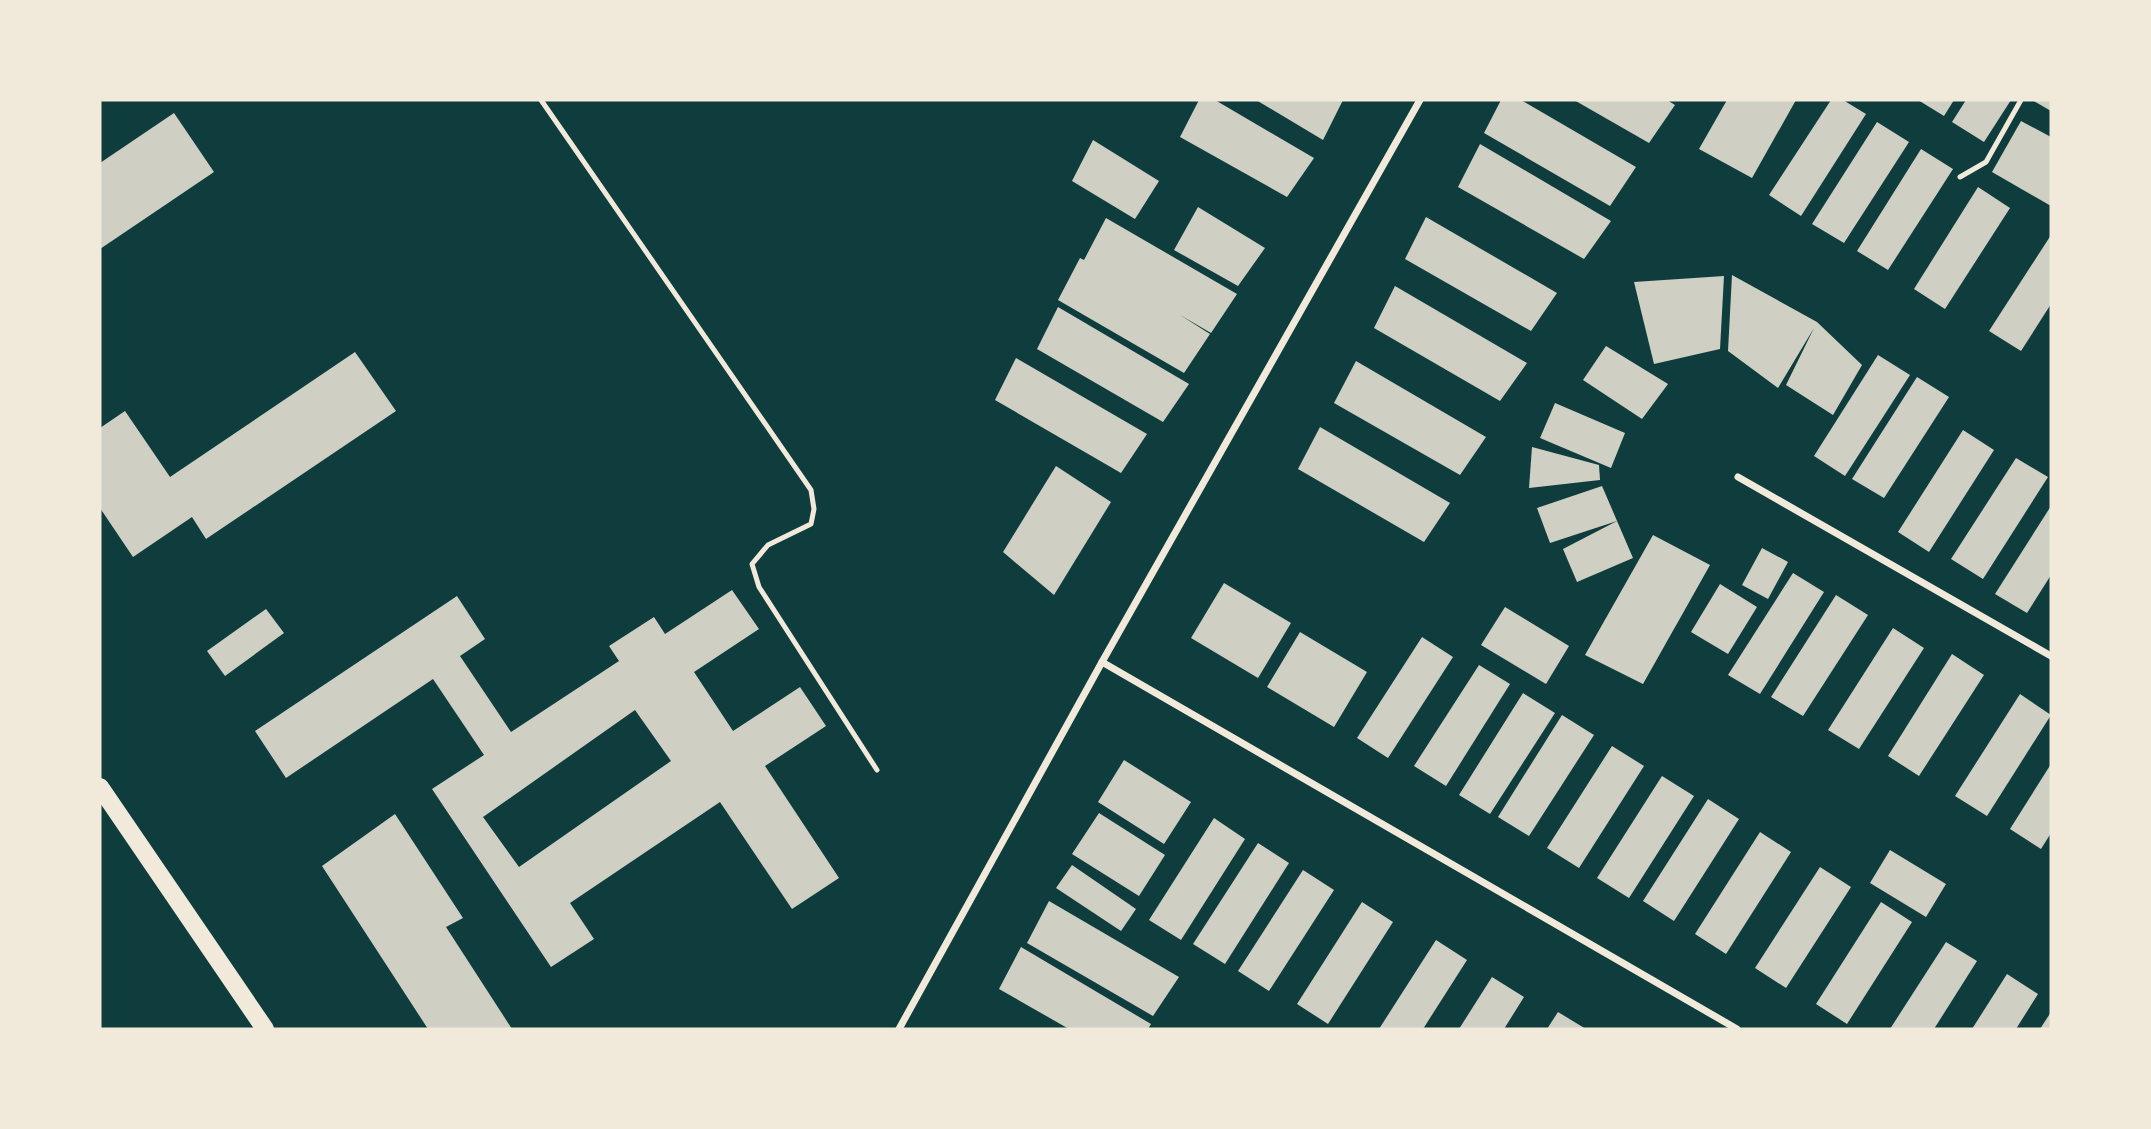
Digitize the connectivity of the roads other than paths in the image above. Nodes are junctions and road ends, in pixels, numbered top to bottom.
1 (541, 100) edge
2 (1420, 100) edge
3 (2021, 100) edge
4 (1960, 177) dead end
5 (1738, 477) dead end
6 (2051, 656) edge
7 (1102, 662) junction
8 (877, 770) dead end
9 (100, 787) edge
10 (265, 1029) edge
11 (899, 1029) edge
12 (1737, 1029) edge

1 - 8 lane
2 - 7 street
3 - 4 lane
5 - 6 street
7 - 11 street
7 - 12 street
9 - 10 main road

